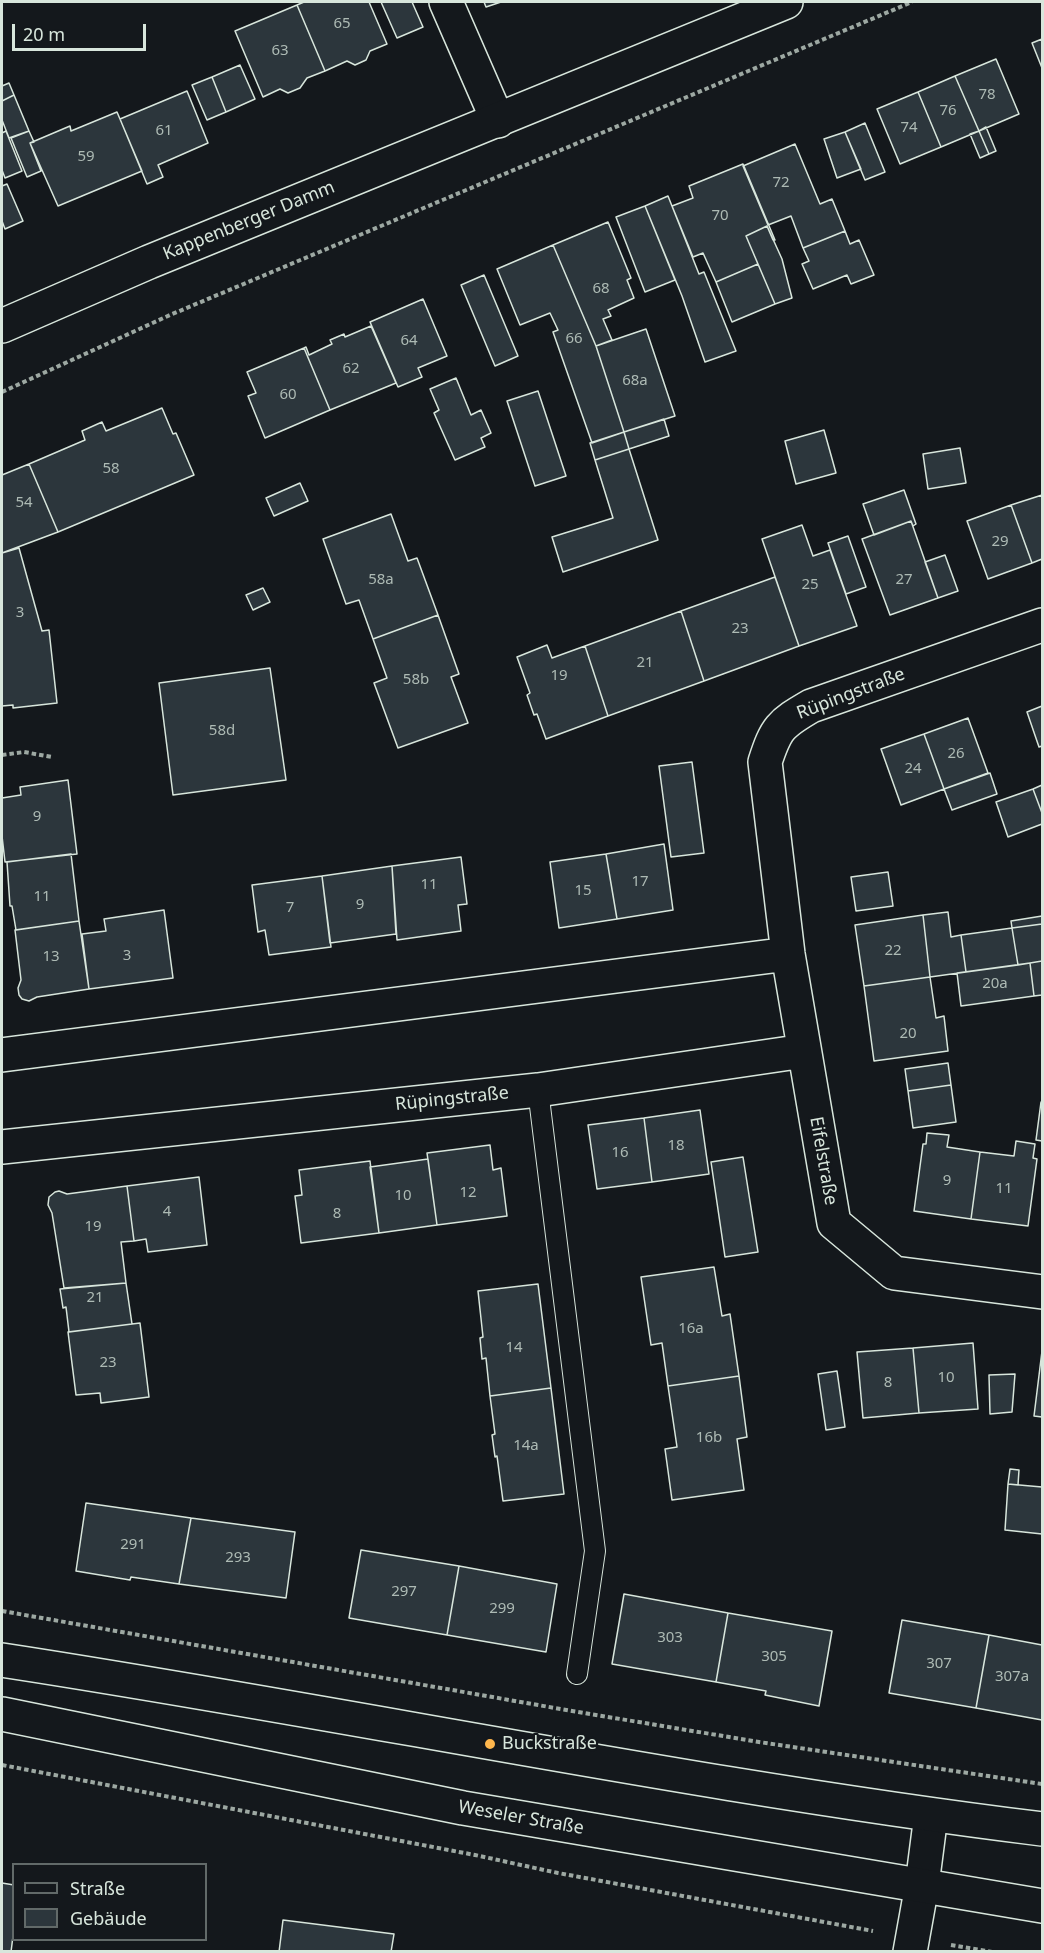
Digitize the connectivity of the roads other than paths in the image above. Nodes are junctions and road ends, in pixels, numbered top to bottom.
1 (446, 2) edge
2 (786, 2) edge
3 (498, 121) junction
4 (2, 326) edge
5 (1042, 625) edge
6 (788, 954) junction
7 (804, 1051) junction
8 (2, 1055) edge
9 (538, 1089) junction
10 (2, 1147) edge
11 (1042, 1293) edge
12 (2, 1660) edge
13 (577, 1674) dead end
14 (2, 1714) edge
15 (931, 1815) junction
16 (1042, 1829) edge
17 (922, 1885) junction
18 (1042, 1906) edge
19 (911, 1945) edge

1 - 3 main road
2 - 3 main road, Kappenberger Damm
3 - 4 main road, Kappenberger Damm
5 - 6 main road, Rüpingstraße
6 - 7 main road, Rüpingstraße
6 - 8 main road
7 - 9 main road, Rüpingstraße
7 - 11 main road, Eifelstraße
9 - 10 main road, Rüpingstraße
9 - 13 lane
12 - 15 main road
14 - 17 main road, Weseler Straße
15 - 16 main road
15 - 17 main road
17 - 18 main road, Weseler Straße
17 - 19 main road

